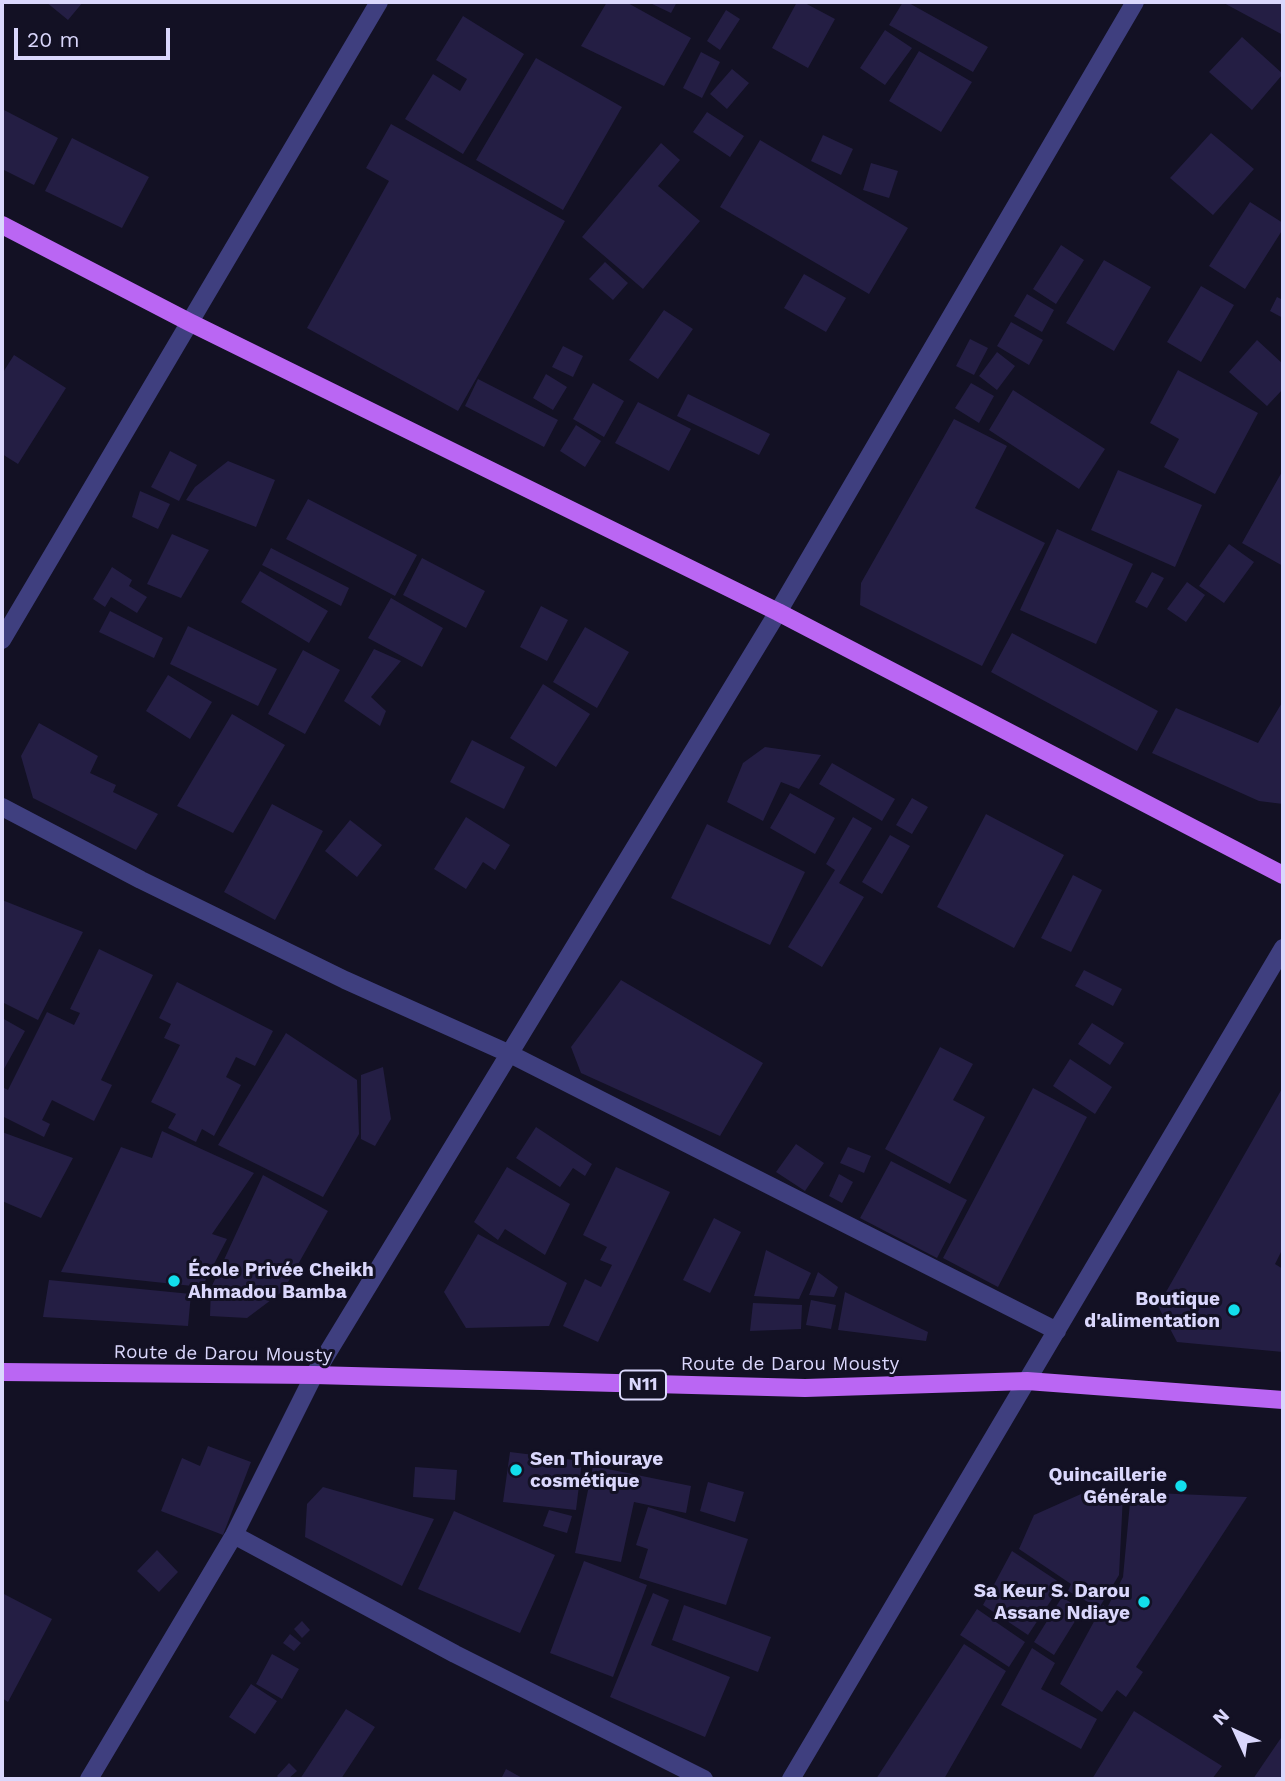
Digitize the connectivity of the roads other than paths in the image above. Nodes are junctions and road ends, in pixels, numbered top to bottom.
1 (379, 2) edge
2 (1135, 2) edge
3 (2, 225) edge
4 (189, 322) junction
5 (778, 612) junction
6 (2, 640) edge
7 (2, 807) edge
8 (1283, 875) edge
9 (1283, 947) edge
10 (510, 1055) junction
11 (1057, 1331) junction
12 (2, 1372) edge
13 (314, 1375) junction
14 (1027, 1381) junction
15 (1283, 1401) edge
16 (234, 1535) junction
17 (89, 1779) edge
18 (704, 1779) edge
19 (791, 1779) edge

1 - 4 street
2 - 5 street
3 - 4 main road
4 - 5 main road
4 - 6 street
5 - 8 main road
5 - 10 street
7 - 10 street
9 - 11 street
10 - 11 street
10 - 13 street
11 - 14 street
12 - 13 main road, Route de Darou Mousty / N11
13 - 14 main road, Route de Darou Mousty / N11
13 - 16 street
14 - 15 main road, Route de Darou Mousty / N11
14 - 19 street
16 - 17 street
16 - 18 street

